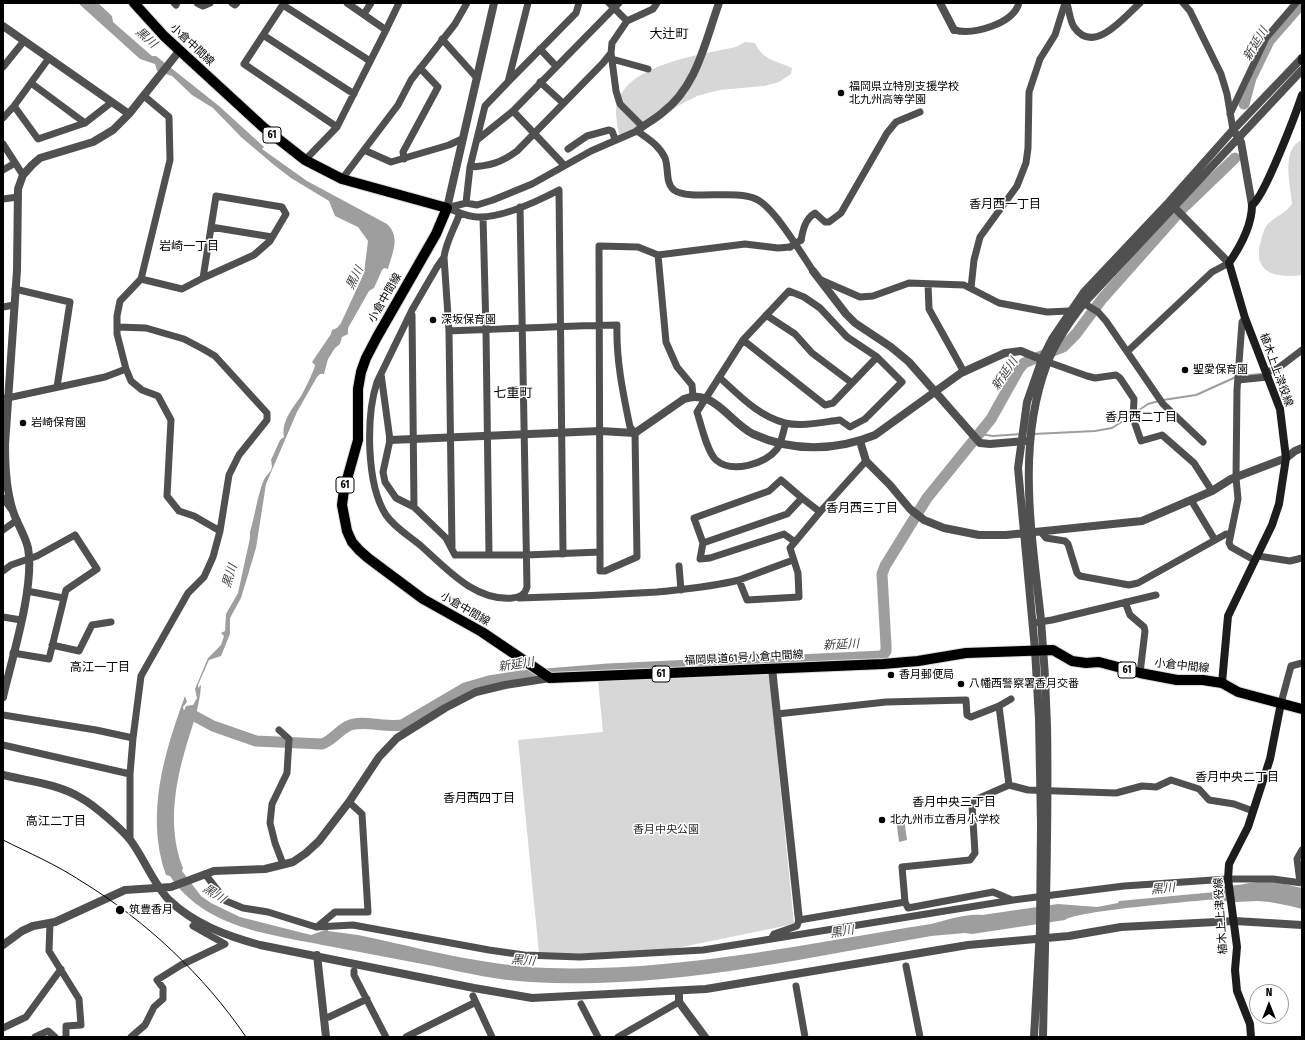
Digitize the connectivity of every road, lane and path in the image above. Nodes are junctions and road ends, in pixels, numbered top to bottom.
1 (134, 3) edge
2 (197, 3) edge
3 (210, 3) edge
4 (232, 3) edge
5 (237, 3) edge
6 (347, 3) edge
7 (371, 3) edge
8 (399, 3) edge
9 (467, 3) edge
10 (494, 3) edge
11 (528, 3) edge
12 (579, 3) edge
13 (657, 3) edge
14 (719, 3) edge
15 (940, 3) edge
16 (1019, 3) edge
17 (1066, 3) edge
18 (1140, 3) edge
19 (1183, 3) edge
20 (1296, 3) edge
21 (284, 4) edge
22 (614, 5) edge
23 (364, 14) junction
24 (627, 21) junction
25 (3, 26) edge
26 (386, 30) junction
27 (954, 30) joint
28 (263, 35) junction
29 (442, 39) junction
30 (24, 41) junction
31 (540, 49) junction
32 (180, 50) junction
33 (611, 56) junction
34 (49, 58) junction
35 (1302, 60) edge
36 (370, 61) junction
37 (556, 66) junction
38 (3, 67) edge
39 (420, 68) junction
40 (648, 69) dead end
41 (1302, 70) edge
42 (477, 78) junction
43 (508, 82) junction
44 (540, 82) junction
45 (32, 83) junction
46 (354, 94) junction
47 (1302, 95) edge
48 (144, 96) junction
49 (112, 102) junction
50 (563, 104) junction
51 (14, 106) junction
52 (513, 111) junction
53 (920, 112) dead end
54 (130, 114) junction
55 (1230, 114) junction
56 (3, 118) edge
57 (86, 123) junction
58 (337, 127) junction
59 (639, 128) junction
60 (1233, 130) junction
61 (534, 133) junction
62 (1238, 138) junction
63 (462, 139) junction
64 (615, 139) junction
65 (477, 140) junction
66 (3, 144) edge
67 (568, 149) dead end
68 (364, 150) junction
69 (404, 159) junction
70 (305, 160) junction
71 (15, 163) junction
72 (564, 166) junction
73 (470, 167) junction
74 (3, 170) edge
75 (23, 175) junction
76 (342, 179) junction
77 (18, 197) junction
78 (3, 199) edge
79 (466, 203) junction
80 (1172, 205) junction
81 (1252, 205) junction
82 (520, 207) junction
83 (447, 208) junction
84 (460, 213) junction
85 (483, 217) junction
86 (211, 227) junction
87 (272, 237) junction
88 (658, 255) junction
89 (444, 257) junction
90 (1230, 264) junction
91 (813, 271) joint
92 (203, 278) junction
93 (141, 279) junction
94 (821, 280) junction
95 (928, 284) junction
96 (971, 288) junction
97 (15, 289) junction
98 (1081, 301) junction
99 (14, 305) junction
100 (3, 307) edge
101 (412, 310) junction
102 (1069, 311) junction
103 (766, 314) junction
104 (1245, 318) junction
105 (599, 325) junction
106 (117, 327) junction
107 (560, 328) junction
108 (523, 329) junction
109 (486, 330) junction
110 (449, 331) junction
111 (743, 340) junction
112 (1302, 350) edge
113 (1128, 351) junction
114 (877, 356) junction
115 (1045, 360) junction
116 (126, 369) junction
117 (964, 372) junction
118 (381, 374) junction
119 (1267, 375) junction
120 (719, 377) junction
121 (1238, 380) junction
122 (852, 383) junction
123 (57, 387) junction
124 (935, 391) junction
125 (693, 396) junction
126 (6, 398) edge
127 (707, 398) junction
128 (786, 423) junction
129 (600, 431) junction
130 (561, 433) junction
131 (635, 433) junction
132 (524, 434) junction
133 (488, 435) junction
134 (450, 437) junction
135 (413, 439) junction
136 (390, 440) junction
137 (860, 441) junction
138 (1030, 441) junction
139 (1021, 442) junction
140 (1203, 442) dead end
141 (780, 444) junction
142 (1302, 448) edge
143 (1286, 458) junction
144 (866, 461) junction
145 (1236, 478) junction
146 (1212, 491) junction
147 (3, 498) edge
148 (802, 498) junction
149 (1191, 500) junction
150 (414, 507) junction
151 (13, 512) junction
152 (820, 512) junction
153 (17, 520) junction
154 (3, 530) edge
155 (220, 531) junction
156 (1041, 532) junction
157 (1028, 533) junction
158 (1230, 535) junction
159 (1215, 540) junction
160 (795, 542) junction
161 (703, 543) junction
162 (452, 547) junction
163 (600, 552) junction
164 (563, 554) junction
165 (489, 555) junction
166 (526, 555) junction
167 (1256, 558) junction
168 (1302, 558) edge
169 (29, 559) junction
170 (793, 560) junction
171 (679, 566) dead end
172 (3, 571) edge
173 (739, 580) junction
174 (681, 590) junction
175 (27, 591) junction
176 (1156, 595) dead end
177 (63, 598) junction
178 (519, 598) junction
179 (1125, 602) junction
180 (3, 617) edge
181 (21, 620) junction
182 (111, 622) dead end
183 (1037, 622) junction
184 (52, 645) junction
185 (1039, 650) junction
186 (13, 653) junction
187 (1302, 664) edge
188 (772, 668) junction
189 (1140, 673) junction
190 (550, 678) junction
191 (1222, 683) junction
192 (3, 697) edge
193 (1011, 699) dead end
194 (1281, 704) junction
195 (999, 706) junction
196 (1302, 709) edge
197 (777, 714) junction
198 (3, 715) edge
199 (279, 730) dead end
200 (133, 738) junction
201 (3, 745) edge
202 (130, 774) junction
203 (3, 775) edge
204 (1009, 785) junction
205 (1044, 791) junction
206 (350, 802) junction
207 (1253, 811) junction
208 (130, 839) junction
209 (1302, 850) edge
210 (283, 864) junction
211 (202, 875) junction
212 (1229, 881) junction
213 (1301, 882) edge
214 (160, 889) junction
215 (1043, 897) junction
216 (1012, 900) junction
217 (906, 902) junction
218 (1234, 916) junction
219 (798, 920) junction
220 (197, 921) junction
221 (50, 923) junction
222 (1302, 925) edge
223 (316, 927) junction
224 (1042, 934) junction
225 (771, 940) junction
226 (3, 945) edge
227 (317, 955) junction
228 (906, 966) dead end
229 (61, 969) junction
230 (354, 971) dead end
231 (796, 986) dead end
232 (679, 992) junction
233 (367, 1000) junction
234 (680, 1002) junction
235 (581, 1004) dead end
236 (324, 1018) junction
237 (3, 1028) edge
238 (35, 1037) edge
239 (55, 1037) edge
240 (66, 1037) edge
241 (131, 1037) edge
242 (326, 1037) edge
243 (386, 1037) edge
244 (406, 1037) edge
245 (492, 1037) edge
246 (598, 1037) edge
247 (618, 1037) edge
248 (705, 1037) edge
249 (805, 1037) edge
250 (920, 1037) edge
251 (1034, 1037) edge
252 (1044, 1037) edge
253 (1251, 1037) edge

1 - 32 main road, 小倉中間線 / 61
2 - 3 street
4 - 5 street
6 - 23 street
7 - 23 street
8 - 26 street
9 - 29 street
10 - 42 street
11 - 43 street
12 - 31 street
13 - 24 street
14 - 59 street
15 - 27 street
16 - 27 street
17 - 18 street
17 - 96 street
19 - 55 street
20 - 55 street
21 - 28 street
21 - 36 street
22 - 24 street
22 - 37 street
23 - 26 street
24 - 33 street
25 - 30 street
26 - 36 street
28 - 46 street
28 - 58 street
29 - 39 street
29 - 42 street
30 - 34 street
30 - 38 street
31 - 37 street
31 - 43 street
32 - 48 street
32 - 70 main road, 小倉中間線 / 61
33 - 40 street
33 - 50 street
33 - 59 street
34 - 45 street
34 - 49 street
35 - 60 street
36 - 46 street
37 - 44 street
39 - 68 street
39 - 69 street
41 - 62 street
42 - 63 street
43 - 65 street
44 - 50 street
44 - 52 street
45 - 51 street
45 - 57 street
46 - 58 street
47 - 81 main road
48 - 54 street
48 - 93 street
49 - 54 street
49 - 57 street
50 - 61 street
51 - 56 street
51 - 57 street
52 - 61 street
52 - 65 street
53 - 88 street, bridge
54 - 75 street
55 - 60 street
58 - 70 street
59 - 64 street
59 - 91 street
60 - 62 street
60 - 80 street
61 - 72 street
61 - 73 street
62 - 80 street
62 - 81 street
63 - 69 street
63 - 83 street
64 - 67 street
64 - 72 street
65 - 73 street
66 - 71 street
68 - 69 street
68 - 76 street
70 - 76 main road, 小倉中間線 / 61
71 - 74 street
71 - 75 street
72 - 79 street
73 - 79 street
75 - 77 street
76 - 83 main road, 小倉中間線 / 61
77 - 78 street
77 - 97 street
79 - 83 street
80 - 90 street
80 - 98 street
81 - 90 main road
82 - 85 street
82 - 107 street
82 - 108 street
83 - 84 street
83 - 190 main road, 小倉中間線 / 61
84 - 85 street
84 - 89 street
85 - 109 street
86 - 87 street
86 - 87 street
86 - 92 street
87 - 92 street
88 - 105 street
88 - 125 street
89 - 101 street
89 - 110 street
90 - 104 main road, 植木上上津役線
90 - 113 street
91 - 94 street
92 - 93 street
93 - 106 street
94 - 95 street
94 - 124 street
95 - 96 street
95 - 117 street
96 - 102 street
97 - 99 street
97 - 123 street
98 - 102 street
98 - 113 street
98 - 115 street
99 - 100 street
99 - 126 street
101 - 118 street
101 - 135 street
102 - 115 street
103 - 111 street
103 - 114 street
103 - 122 street
104 - 119 main road, 植木上上津役線
104 - 121 street
105 - 107 street
105 - 129 street
105 - 131 street
106 - 116 street
106 - 155 street
107 - 108 street
107 - 130 street
108 - 109 street
108 - 132 street
109 - 110 street
109 - 133 street
110 - 134 street
111 - 120 street
111 - 122 street
112 - 119 street
113 - 140 street
114 - 122 street
114 - 128 street
115 - 117 street
115 - 138 street
115 - 139 street
115 - 146 street
116 - 123 street
116 - 155 street
117 - 124 street
118 - 136 street
118 - 178 street
119 - 121 street
119 - 143 main road, 植木上上津役線
120 - 127 street
120 - 128 street
121 - 145 street
123 - 126 street
124 - 137 street
124 - 139 street
125 - 127 street
125 - 131 street
126 - 151 street
127 - 141 street
127 - 141 street
128 - 141 street
129 - 130 street
129 - 131 street
129 - 163 street
130 - 132 street
130 - 164 street
131 - 163 street
132 - 133 street
132 - 166 street
133 - 134 street
133 - 165 street
134 - 135 street
134 - 162 street
135 - 136 street
135 - 150 street
136 - 150 street
137 - 141 street
137 - 144 street
138 - 139 street
138 - 157 street
139 - 157 street
142 - 143 street
143 - 145 street
143 - 167 main road, 植木上上津役線
144 - 152 street
144 - 157 street
145 - 146 street
145 - 158 street
146 - 149 street
147 - 151 street
148 - 152 street
148 - 161 street
148 - 161 street
149 - 156 street
149 - 159 street
150 - 162 street
151 - 153 street
152 - 160 street
153 - 154 street
153 - 169 street
155 - 200 street
156 - 157 street
156 - 159 street
157 - 183 street
158 - 159 street
158 - 167 street
160 - 161 street
160 - 170 street
162 - 165 street
163 - 164 street
164 - 166 street
165 - 166 street
166 - 178 street
167 - 168 street
167 - 191 main road, 植木上上津役線
169 - 172 street
169 - 175 street
169 - 177 street
170 - 173 street
170 - 173 street
171 - 174 street
173 - 174 street
174 - 178 street
175 - 177 street
175 - 181 street
176 - 179 street
177 - 184 street
179 - 183 street
179 - 189 street
180 - 181 street
181 - 186 street
182 - 184 street
183 - 185 street
184 - 186 street
185 - 188 main road, 福岡県道61号小倉中間線 / 61
185 - 189 main road, 小倉中間線 / 61
185 - 205 street
186 - 192 street
187 - 194 street
188 - 190 main road, 福岡県道61号小倉中間線 / 61
188 - 197 street
189 - 191 main road, 小倉中間線 / 61
190 - 206 street
191 - 194 main road, 小倉中間線 / 61
193 - 195 street
194 - 196 main road, 小倉中間線 / 61
194 - 207 main road, 植木上上津役線
195 - 197 street
195 - 204 street
197 - 219 street
198 - 200 street
199 - 210 street
200 - 202 street
201 - 202 street
202 - 208 street
203 - 208 street
204 - 205 street
204 - 217 street
205 - 207 street
205 - 215 street
206 - 210 street
206 - 223 street
207 - 212 main road, 植木上上津役線
208 - 214 street
209 - 213 street
210 - 211 street
211 - 214 street
211 - 223 street
212 - 213 street
212 - 215 street
212 - 218 main road, 植木上上津役線
214 - 220 street
214 - 221 street
215 - 216 street
215 - 224 street
216 - 217 street
216 - 225 street
217 - 219 street
218 - 222 street
218 - 224 street
218 - 253 main road, 植木上上津役線
219 - 225 street
220 - 227 street
220 - 241 street
221 - 226 street
221 - 229 street
223 - 225 street
224 - 232 street
224 - 251 street
224 - 252 street
227 - 232 street
227 - 236 street
228 - 250 street
229 - 237 street
229 - 240 street
230 - 233 street
231 - 249 street
232 - 234 street
233 - 236 street
233 - 243 street
234 - 247 street
234 - 248 street
235 - 246 street
236 - 242 street
238 - 239 street
244 - 245 street

